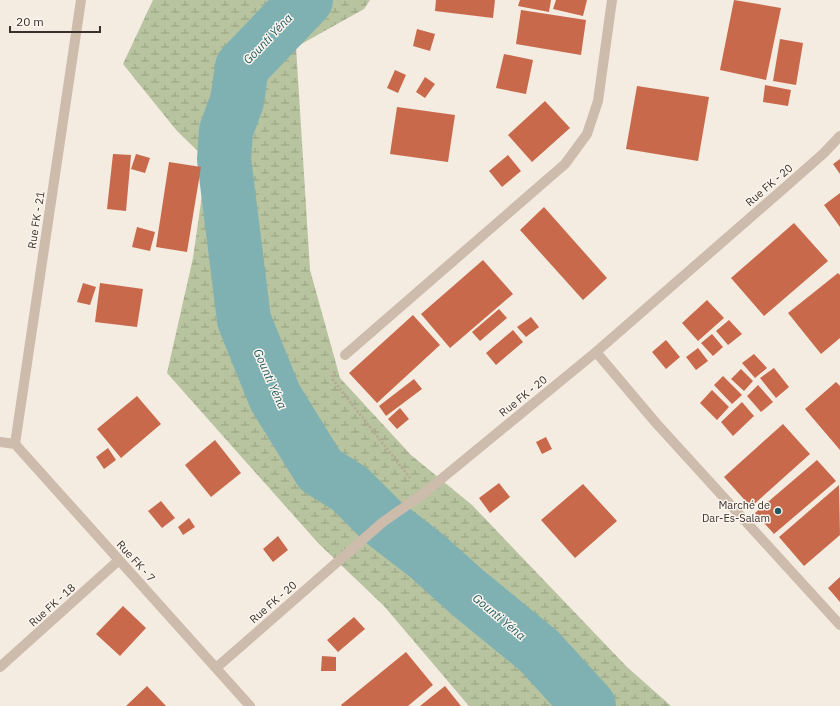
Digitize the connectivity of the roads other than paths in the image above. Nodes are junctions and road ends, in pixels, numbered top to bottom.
1 (81, 0) edge
2 (612, 0) edge
3 (840, 136) edge
4 (596, 352) junction
5 (345, 355) road end
6 (0, 442) edge
7 (15, 444) junction
8 (119, 560) junction
9 (840, 625) edge
10 (0, 667) edge
11 (216, 668) junction
12 (250, 706) edge

1 - 7 street, Rue FK - 21
2 - 5 street
3 - 4 street, Rue FK - 20
4 - 9 street
4 - 11 street, Rue FK - 20
6 - 7 street
7 - 8 street, Rue FK - 7
8 - 10 street, Rue FK - 18
8 - 11 street, Rue FK - 7
11 - 12 street, Rue FK - 7

